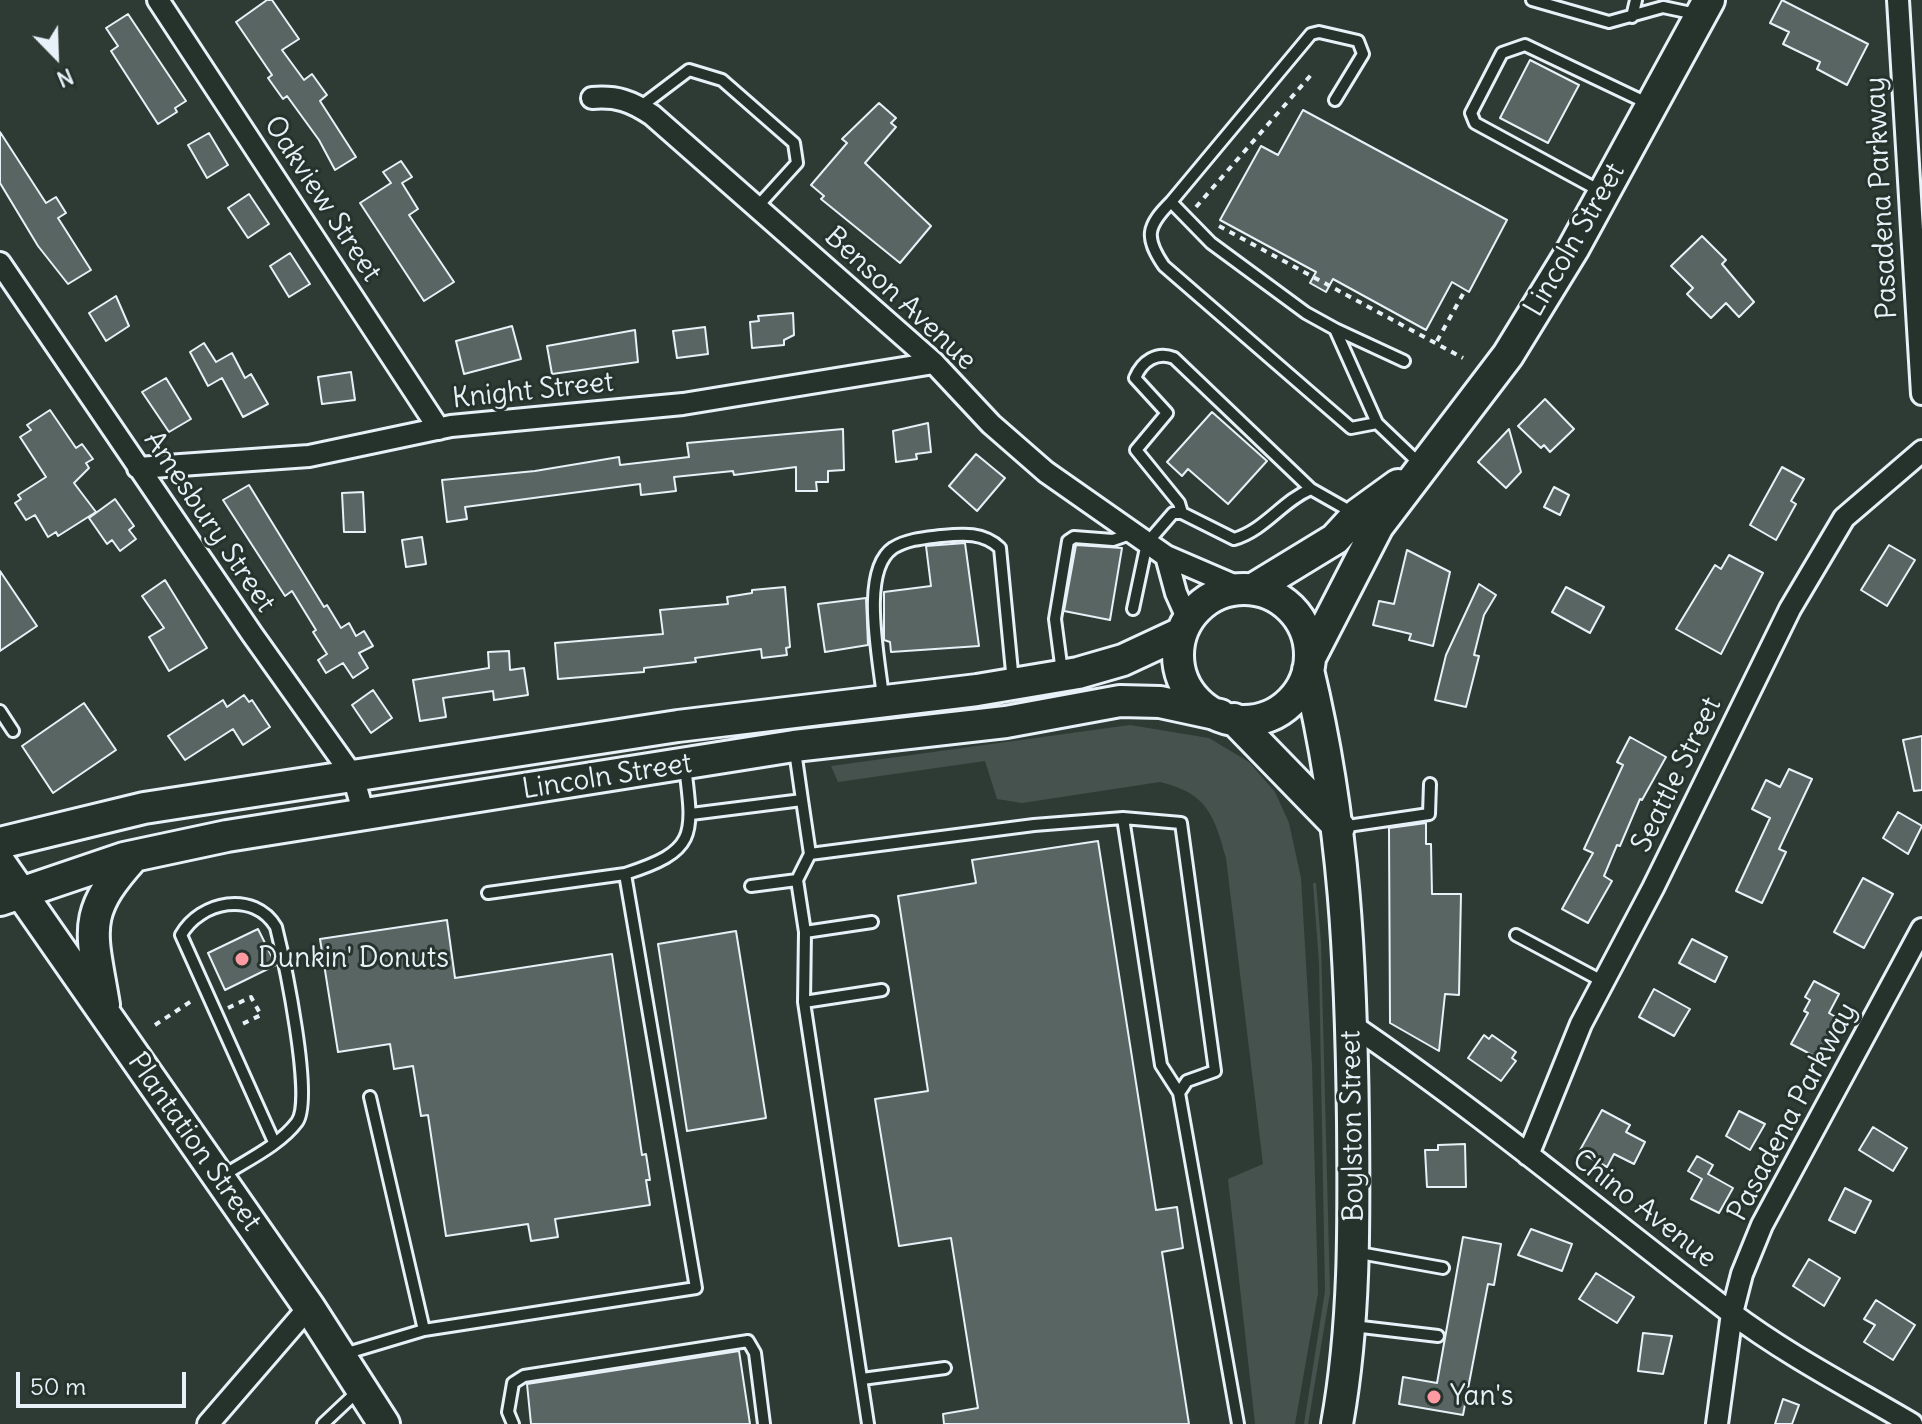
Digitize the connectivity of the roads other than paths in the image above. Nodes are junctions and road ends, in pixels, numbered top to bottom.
1 (158, 0) edge
2 (1532, 0) edge
3 (1636, 0) edge
4 (1898, 0) edge
5 (1705, 7) edge
6 (1632, 17) junction
7 (592, 98) dead end
8 (1335, 100) dead end
9 (1651, 105) junction
10 (640, 107) junction
11 (1917, 178) edge
12 (1603, 193) junction
13 (1171, 202) junction
14 (758, 206) junction
15 (0, 263) edge
16 (1335, 329) junction
17 (1404, 361) dead end
18 (934, 363) junction
19 (1922, 394) edge
20 (1377, 423) junction
21 (439, 429) junction
22 (1922, 451) edge
23 (1422, 467) junction
24 (138, 468) junction
25 (1311, 489) junction
26 (1182, 513) junction
27 (1356, 515) junction
28 (1141, 538) junction
29 (1166, 556) junction
30 (1245, 588) junction
31 (1133, 609) dead end
32 (1185, 626) junction
33 (1310, 662) junction
34 (1063, 675) junction
35 (1013, 684) junction
36 (884, 701) junction
37 (0, 711) edge
38 (790, 711) junction
39 (1227, 717) junction
40 (678, 726) junction
41 (13, 731) dead end
42 (794, 746) junction
43 (684, 764) junction
44 (353, 776) junction
45 (1430, 784) dead end
46 (802, 800) junction
47 (691, 814) junction
48 (364, 815) junction
49 (1123, 818) junction
50 (1339, 827) junction
51 (0, 843) edge
52 (810, 854) junction
53 (134, 856) junction
54 (0, 863) edge
55 (625, 874) junction
56 (797, 880) junction
57 (751, 886) dead end
58 (488, 893) dead end
59 (10, 896) edge
60 (872, 922) dead end
61 (1922, 929) edge
62 (805, 932) junction
63 (1516, 935) dead end
64 (1602, 981) junction
65 (882, 990) dead end
66 (804, 1002) junction
67 (106, 1014) junction
68 (1352, 1025) junction
69 (1179, 1093) junction
70 (370, 1097) dead end
71 (274, 1142) junction
72 (1528, 1155) junction
73 (219, 1178) junction
74 (1354, 1251) junction
75 (1443, 1268) dead end
76 (309, 1307) junction
77 (1732, 1313) junction
78 (1350, 1325) junction
79 (424, 1330) junction
80 (1438, 1336) dead end
81 (342, 1355) junction
82 (945, 1368) dead end
83 (862, 1379) junction
84 (362, 1387) junction
85 (208, 1424) edge
86 (323, 1424) edge
87 (384, 1424) edge
88 (513, 1424) edge
89 (764, 1424) edge
90 (868, 1424) edge
91 (1238, 1424) edge
92 (1337, 1424) edge
93 (1717, 1424) edge
94 (1912, 1424) edge

1 - 21 street, Oakview Street
2 - 6 lane
3 - 6 lane
4 - 11 street, Pasadena Parkway
5 - 6 lane
5 - 9 main road, Lincoln Street
7 - 10 street, Benson Avenue
8 - 13 lane
9 - 12 main road, Lincoln Street
9 - 12 lane
10 - 14 street, Benson Avenue
10 - 14 lane
11 - 19 street, Pasadena Parkway
12 - 23 main road, Lincoln Street
13 - 16 lane
13 - 20 lane
14 - 18 street, Benson Avenue
15 - 24 street, Amesbury Street
16 - 17 lane
16 - 20 lane
18 - 21 street, Knight Street
18 - 28 street, Benson Avenue
20 - 23 lane
21 - 24 street, Knight Street
22 - 64 street, Seattle Street
23 - 27 main road, Lincoln Street
23 - 33 main road, Lincoln Street
24 - 44 street, Amesbury Street
25 - 26 lane
25 - 26 lane
25 - 27 lane
26 - 28 lane
27 - 30 main road, Lincoln Street
28 - 29 street, Benson Avenue
28 - 31 lane
28 - 34 lane
29 - 30 street, Benson Avenue
29 - 32 street
30 - 32 main road
30 - 33 main road
32 - 34 main road, Lincoln Street
32 - 39 main road
33 - 39 main road
33 - 50 main road, Boylston Street
34 - 35 main road, Lincoln Street
35 - 36 main road, Lincoln Street
35 - 36 lane
36 - 38 main road, Lincoln Street
37 - 41 lane
38 - 40 main road, Lincoln Street
38 - 42 main road
39 - 42 main road, Lincoln Street
39 - 50 main road
40 - 43 main road
40 - 44 main road, Lincoln Street
42 - 43 main road, Lincoln Street
42 - 46 lane
43 - 47 lane
43 - 48 main road, Lincoln Street
44 - 48 street, Amesbury Street
44 - 51 main road, Lincoln Street
45 - 50 lane
46 - 47 lane
46 - 52 lane
47 - 55 lane
48 - 53 main road, Lincoln Street
49 - 52 lane
49 - 69 lane
49 - 69 lane
50 - 68 main road, Boylston Street
52 - 56 lane
53 - 59 main road, Lincoln Street
53 - 67 main road
54 - 59 main road, Plantation Street
55 - 58 lane
55 - 79 lane
56 - 57 lane
56 - 62 lane
59 - 67 main road, Plantation Street
60 - 62 lane
61 - 77 street, Pasadena Parkway
62 - 66 lane
63 - 64 lane
64 - 72 street, Seattle Street
65 - 66 lane
66 - 83 lane
67 - 73 main road, Plantation Street
68 - 72 street, Chino Avenue
68 - 74 main road, Boylston Street
69 - 91 lane
70 - 79 lane
71 - 71 lane
71 - 73 lane
72 - 77 street, Chino Avenue
73 - 76 main road, Plantation Street
74 - 75 lane
74 - 78 main road, Boylston Street
76 - 81 main road, Plantation Street
76 - 85 street
77 - 93 street, Pasadena Parkway
77 - 94 street, Chino Avenue
78 - 80 lane
78 - 92 main road, Boylston Street
79 - 81 lane
81 - 84 main road, Plantation Street
82 - 83 lane
83 - 90 lane
84 - 86 lane
84 - 87 main road, Plantation Street
88 - 89 lane

